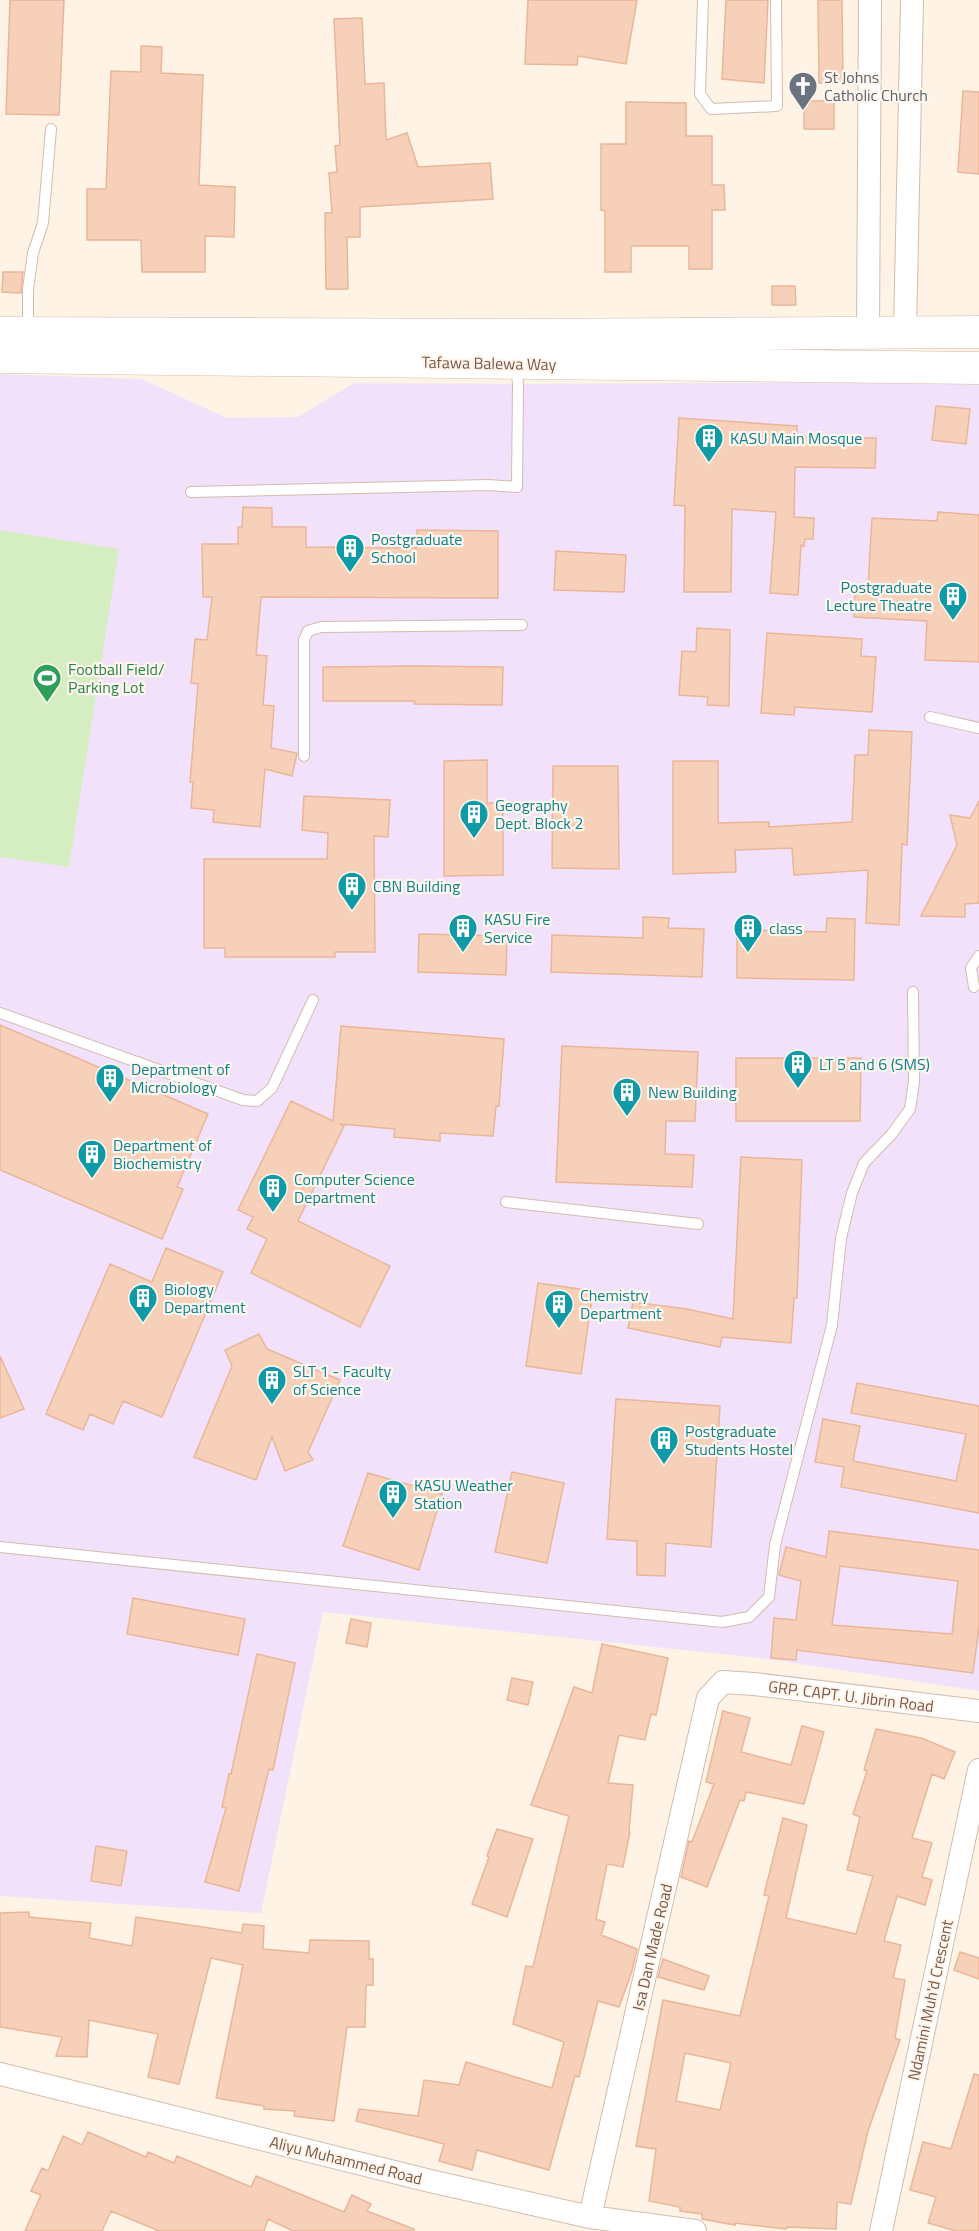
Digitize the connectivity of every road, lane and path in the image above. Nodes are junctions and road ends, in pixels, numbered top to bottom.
1 (703, 0) edge
2 (776, 0) edge
3 (870, 0) edge
4 (912, 0) edge
5 (51, 129) dead end
6 (868, 332) junction
7 (905, 332) junction
8 (979, 332) edge
9 (14, 333) edge
10 (516, 350) junction
11 (0, 357) edge
12 (979, 368) edge
13 (191, 492) dead end
14 (522, 625) dead end
15 (930, 717) dead end
16 (979, 728) edge
17 (304, 756) dead end
18 (979, 956) edge
19 (974, 987) dead end
20 (913, 992) dead end
21 (313, 1000) dead end
22 (0, 1013) edge
23 (506, 1202) dead end
24 (698, 1224) dead end
25 (0, 1547) edge
26 (723, 1682) joint
27 (979, 1711) edge
28 (979, 1770) edge
29 (0, 2074) edge
30 (590, 2217) junction
31 (695, 2231) edge
32 (881, 2231) edge

1 - 2 lane
3 - 6 street
4 - 7 street
5 - 9 lane
6 - 7 main road, Tafawa Balewa Way
6 - 10 main road, Tafawa Balewa Way
7 - 8 main road, Tafawa Balewa Way
9 - 10 main road, Tafawa Balewa Way
10 - 11 main road, Tafawa Balewa Way
10 - 12 main road, Tafawa Balewa Way
10 - 13 lane
14 - 17 lane
15 - 16 lane
18 - 19 lane
20 - 25 lane
21 - 22 lane
23 - 24 lane
26 - 27 street, GRP. CAPT. U. Jibrin Road
26 - 30 street, Isa Dan Made Road
28 - 32 street, Ndamini Muh'd Crescent
29 - 30 street, Aliyu Muhammed Road
30 - 31 street, Aliyu Muhammed Road

